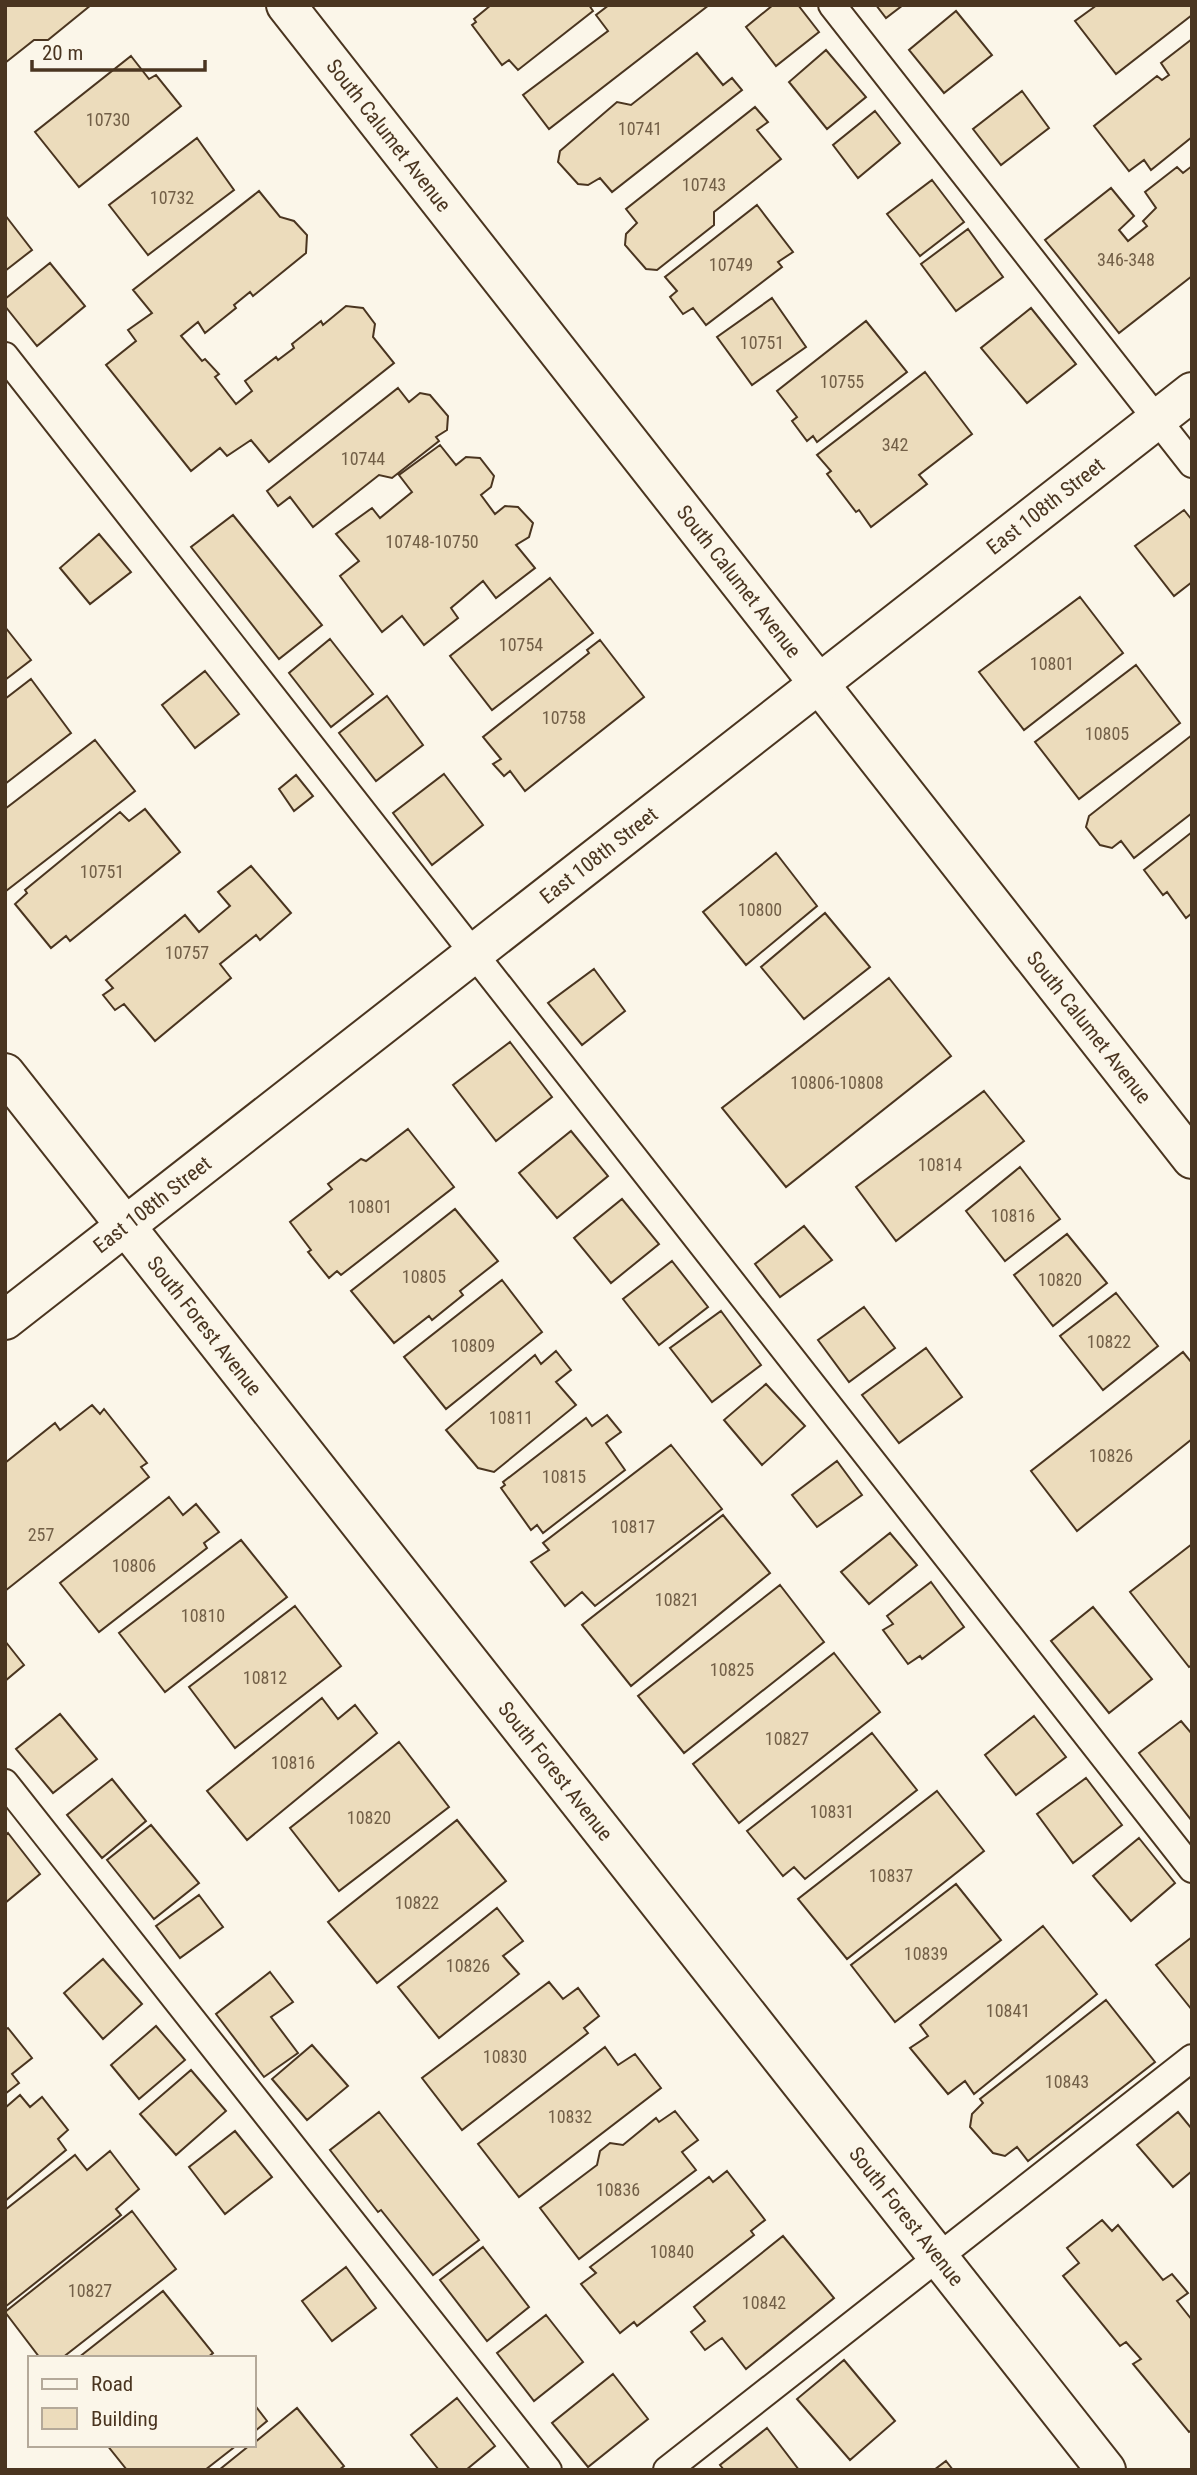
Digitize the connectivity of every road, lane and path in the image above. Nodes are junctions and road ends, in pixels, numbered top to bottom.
1 (286, 5) edge
2 (832, 5) edge
3 (5, 356) edge
4 (1192, 392) edge
5 (1156, 420) junction
6 (1192, 464) edge
7 (818, 684) junction
8 (474, 953) junction
9 (5, 1073) edge
10 (1192, 1159) edge
11 (126, 1226) junction
12 (5, 1320) edge
13 (5, 1783) edge
14 (1192, 1869) edge
15 (1192, 2058) edge
16 (938, 2256) junction
17 (548, 2470) edge
18 (667, 2470) edge
19 (1106, 2470) edge

1 - 7 street, South Calumet Avenue
2 - 5 lane
3 - 8 lane
4 - 5 street, East 108th Street
5 - 6 lane
5 - 7 street, East 108th Street
7 - 8 street, East 108th Street
7 - 10 street, South Calumet Avenue
8 - 11 street, East 108th Street
8 - 14 lane
9 - 11 street, South Forest Avenue
11 - 12 street, East 108th Street
11 - 16 street, South Forest Avenue
13 - 17 lane
15 - 16 lane
16 - 18 lane
16 - 19 street, South Forest Avenue

